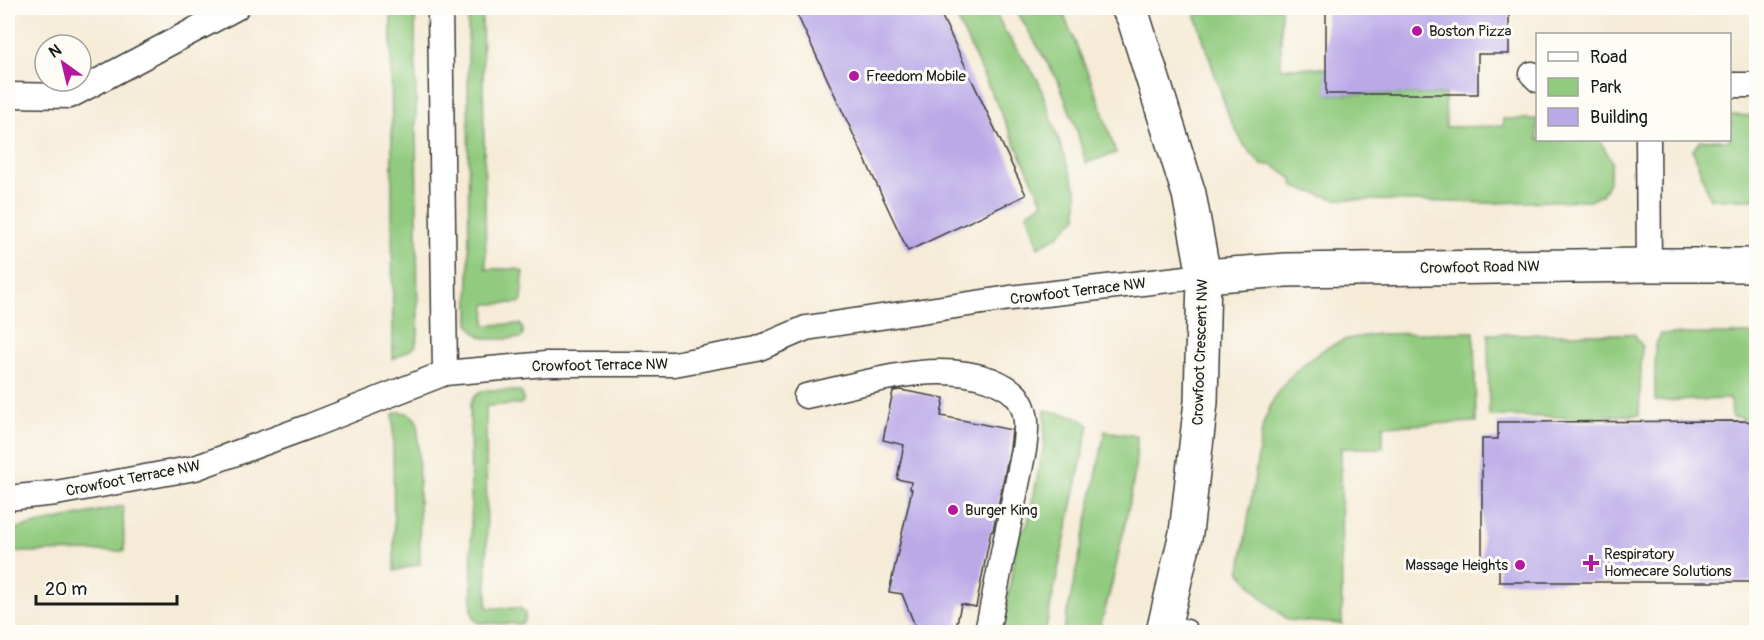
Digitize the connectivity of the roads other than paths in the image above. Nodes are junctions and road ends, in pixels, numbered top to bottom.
1 (236, 8) edge
2 (440, 8) edge
3 (1128, 8) edge
4 (1756, 85) edge
5 (1731, 86) edge
6 (8, 96) edge
7 (1648, 141) edge
8 (1649, 264) junction
9 (1756, 265) edge
10 (1204, 276) junction
11 (445, 373) junction
12 (806, 396) dead end
13 (8, 498) edge
14 (1171, 631) edge
15 (987, 633) edge

1 - 6 lane
2 - 11 lane
3 - 10 street, Crowfoot Crescent NW
4 - 5 lane
7 - 8 lane
8 - 9 street, Crowfoot Road NW
8 - 10 street, Crowfoot Road NW
10 - 11 lane, Crowfoot Terrace NW
10 - 14 street, Crowfoot Crescent NW
11 - 13 lane, Crowfoot Terrace NW
12 - 15 lane

